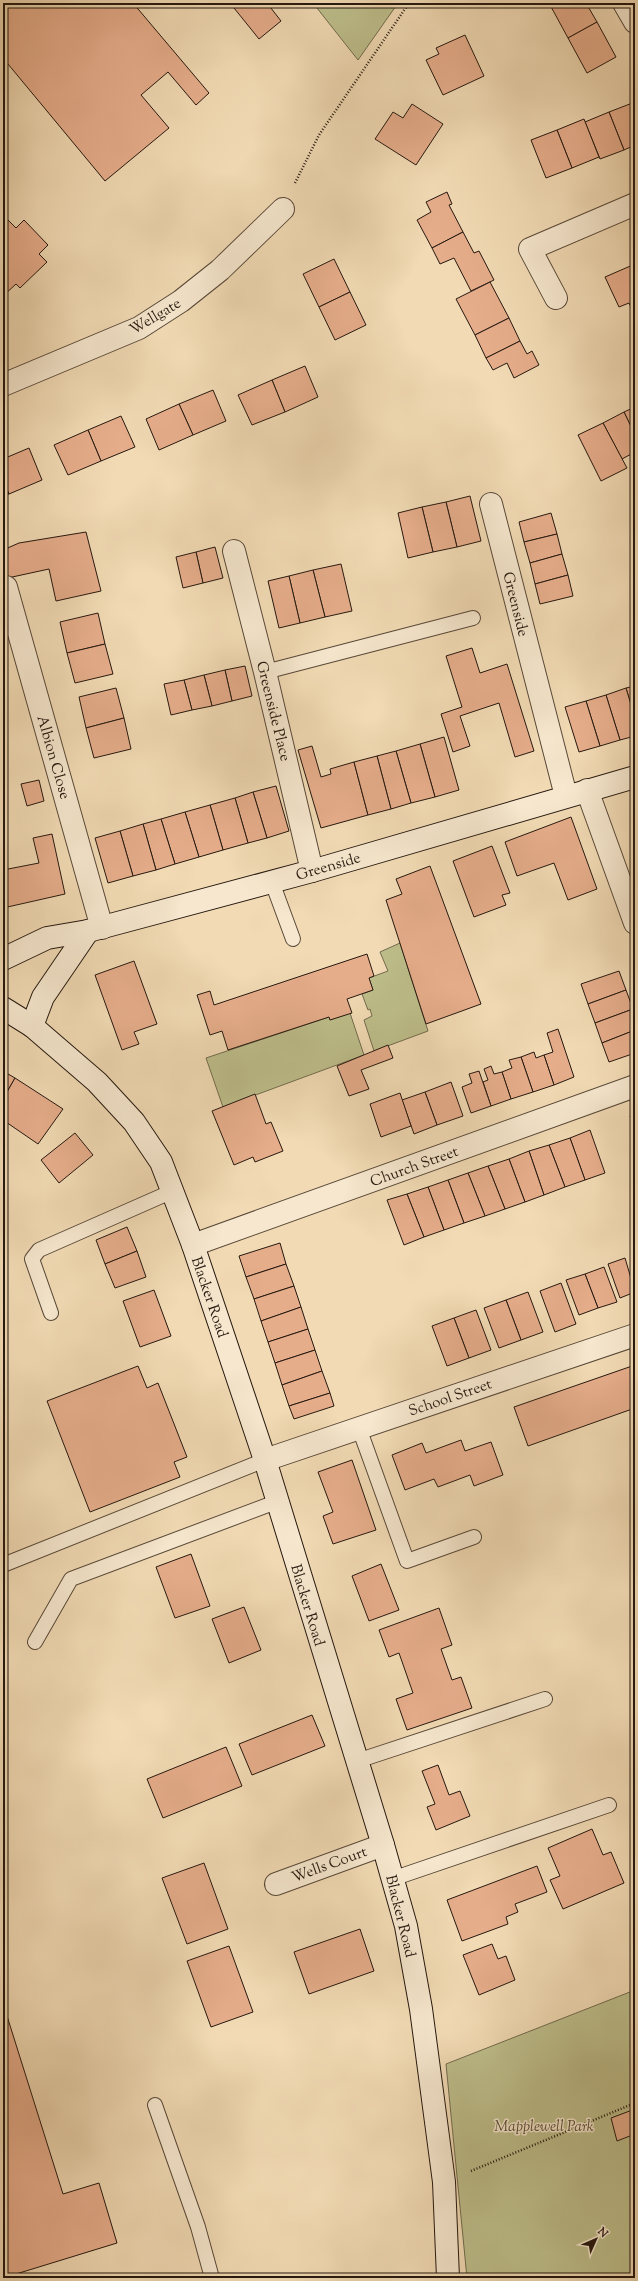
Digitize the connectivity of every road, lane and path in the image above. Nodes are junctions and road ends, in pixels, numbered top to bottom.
1 (409, 3) edge
2 (624, 3) edge
3 (635, 22) edge
4 (635, 204) edge
5 (283, 209) joint
6 (556, 298) dead end
7 (3, 385) edge
8 (491, 504) dead end
9 (234, 551) dead end
10 (6, 587) dead end
11 (473, 618) dead end
12 (265, 672) junction
13 (635, 777) edge
14 (587, 790) junction
15 (566, 796) junction
16 (312, 871) junction
17 (272, 882) junction
18 (635, 923) edge
19 (95, 930) junction
20 (293, 939) dead end
21 (3, 959) edge
22 (3, 1008) edge
23 (32, 1026) junction
24 (635, 1086) edge
25 (173, 1191) junction
26 (193, 1245) junction
27 (51, 1314) dead end
28 (635, 1335) edge
29 (359, 1428) junction
30 (265, 1460) junction
31 (276, 1502) junction
32 (474, 1537) dead end
33 (3, 1565) edge
34 (35, 1642) dead end
35 (544, 1699) dead end
36 (357, 1761) junction
37 (608, 1804) dead end
38 (383, 1845) junction
39 (392, 1879) junction
40 (276, 1884) dead end
41 (635, 2103) edge
42 (155, 2105) dead end
43 (444, 2182) junction
44 (212, 2278) edge
45 (445, 2278) edge

1 - 5 path
2 - 3 street
4 - 6 street
5 - 7 street, Wellgate
8 - 15 street, Greenside
9 - 12 street, Greenside Place
10 - 19 street, Albion Close
11 - 12 lane
12 - 16 street, Greenside Place
13 - 14 street, Greenside
14 - 15 street, Greenside
14 - 18 street
15 - 16 street, Greenside
16 - 17 street, Greenside
17 - 19 street, Greenside
17 - 20 lane
19 - 21 street, Greenside
19 - 23 street
22 - 23 street, Blacker Road
23 - 25 street, Blacker Road
24 - 26 street, Church Street
25 - 26 street, Blacker Road
25 - 27 lane
26 - 30 street, Blacker Road
28 - 29 street, School Street
29 - 30 street, School Street
29 - 32 lane
30 - 31 street, Blacker Road
30 - 33 lane
31 - 34 lane
31 - 36 street, Blacker Road
35 - 36 lane
36 - 38 street, Blacker Road
37 - 39 lane
38 - 39 street, Blacker Road
38 - 40 street, Wells Court
39 - 43 street, Blacker Road
41 - 43 path
42 - 44 lane
43 - 45 street, Blacker Road

